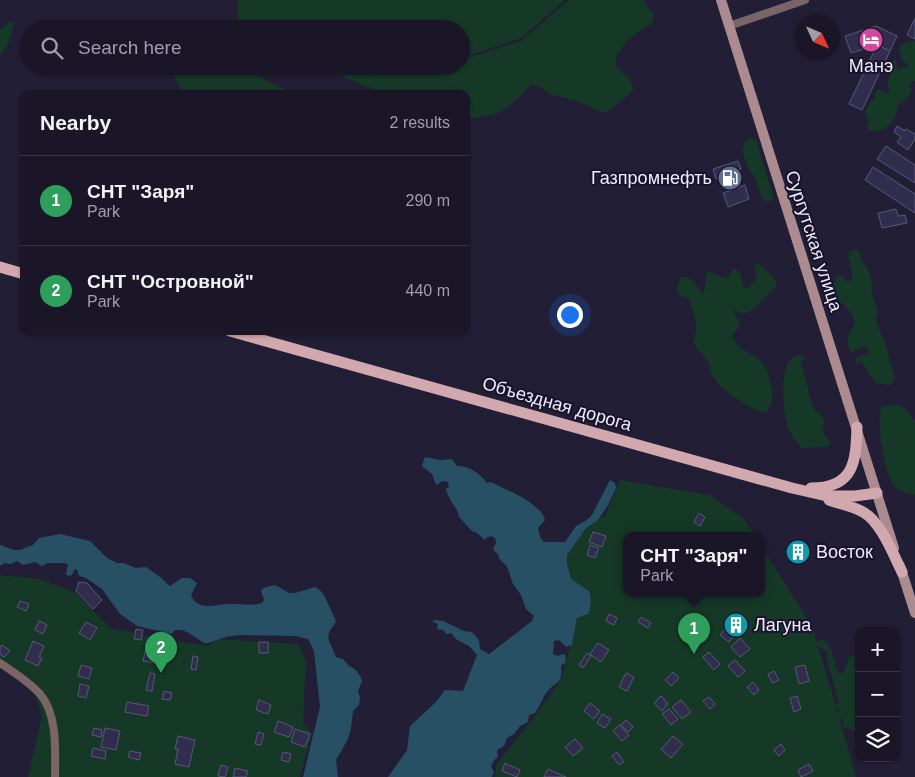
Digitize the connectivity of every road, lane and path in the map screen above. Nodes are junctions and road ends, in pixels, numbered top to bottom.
1 (721, 0) edge
2 (805, 0) edge
3 (729, 26) junction
4 (0, 267) edge
5 (20, 273) edge
6 (244, 335) edge
7 (857, 427) junction
8 (792, 488) junction
9 (877, 493) junction
10 (902, 572) junction
11 (915, 613) edge
12 (0, 663) edge
13 (55, 777) edge

1 - 3 main road, Сургутская улица
2 - 3 street
3 - 7 main road, Сургутская улица
4 - 5 main road
6 - 8 main road, Объездная дорога
7 - 8 main road
7 - 9 main road, Сургутская улица
8 - 9 main road, Объездная дорога
8 - 10 main road
9 - 10 main road, Сургутская улица
10 - 11 main road, Сургутская улица
12 - 13 street

